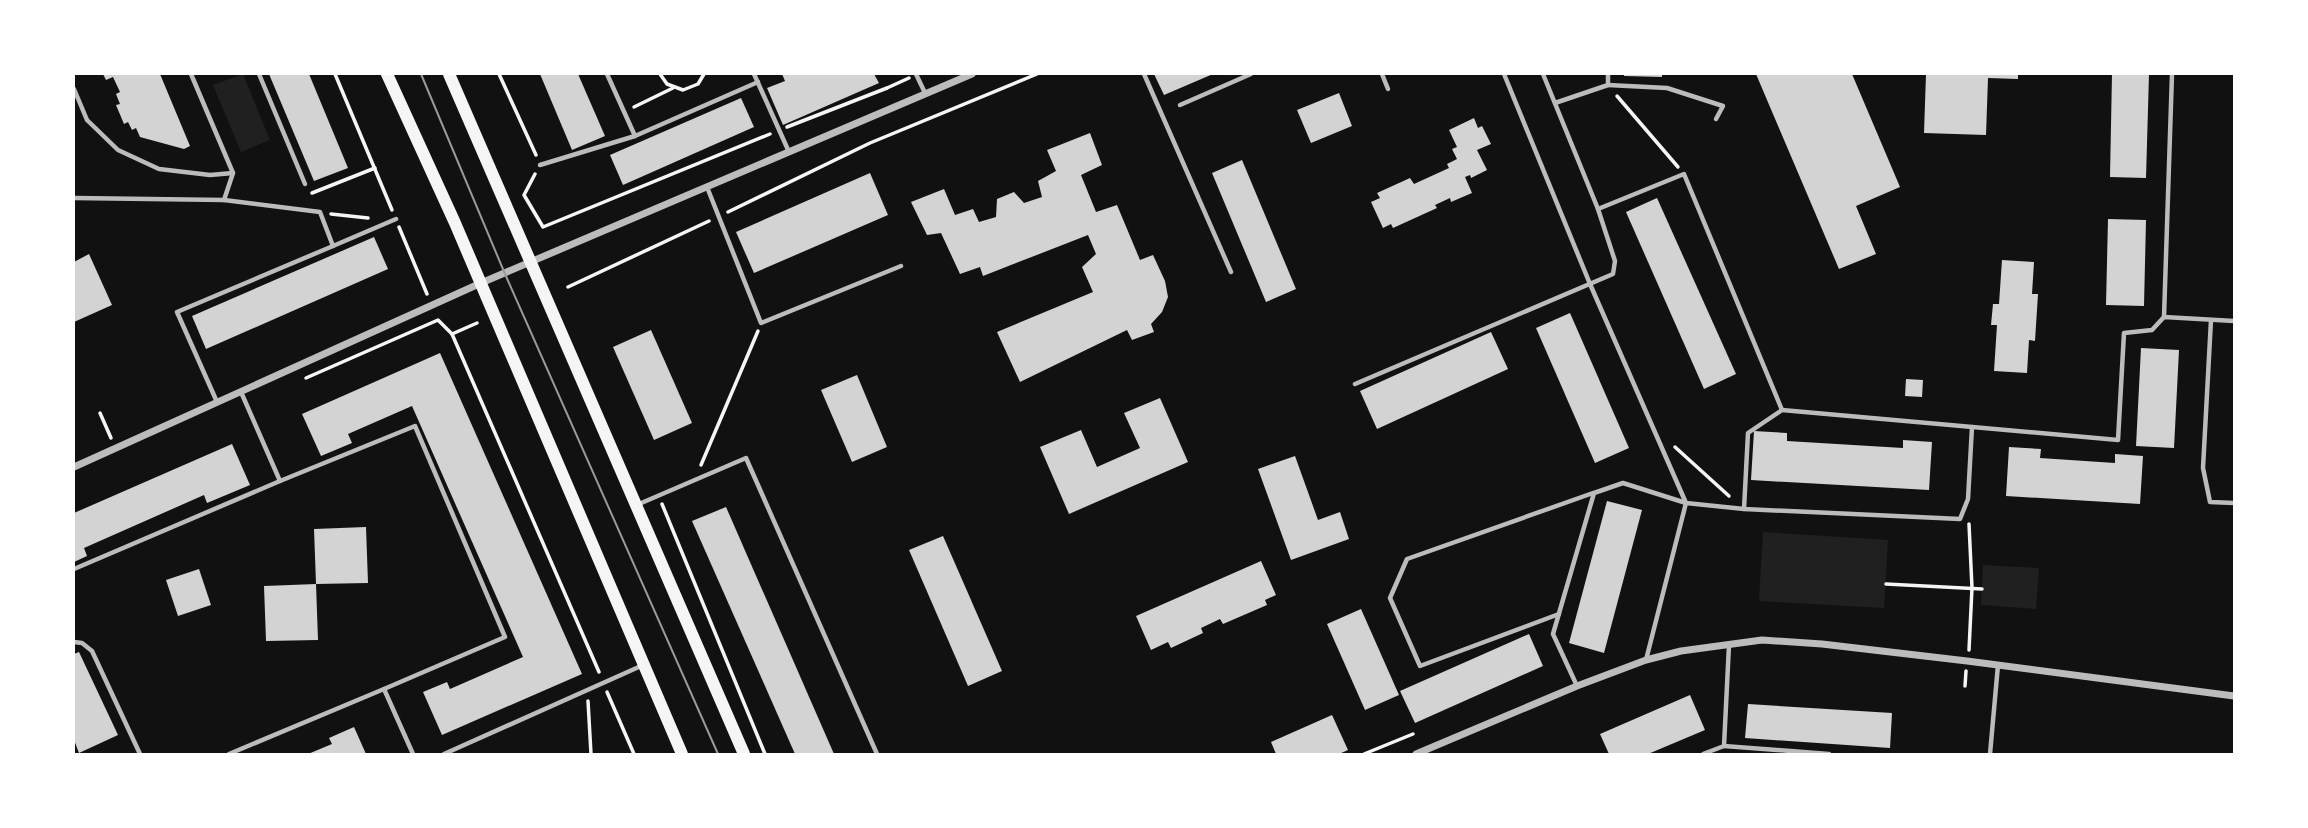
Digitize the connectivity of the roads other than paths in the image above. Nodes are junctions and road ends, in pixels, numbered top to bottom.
1 (191, 74) edge
2 (259, 74) edge
3 (387, 74) edge
4 (449, 74) edge
5 (607, 74) edge
6 (754, 74) edge
7 (915, 74) edge
8 (972, 74) edge
9 (1144, 74) edge
10 (1251, 74) edge
11 (1382, 74) edge
12 (1504, 74) edge
13 (1542, 74) edge
14 (1608, 74) edge
15 (2172, 74) edge
16 (758, 82) junction
17 (1608, 85) junction
18 (74, 89) edge
19 (1388, 89) dead end
20 (925, 94) junction
21 (1555, 103) junction
22 (1180, 104) dead end
23 (1716, 119) dead end
24 (635, 136) junction
25 (789, 152) junction
26 (540, 164) road end
27 (233, 173) junction
28 (305, 184) road end
29 (707, 187) junction
30 (74, 198) edge
31 (224, 200) junction
32 (1598, 209) junction
33 (394, 220) road end
34 (333, 246) junction
35 (530, 263) junction
36 (901, 265) dead end
37 (1231, 272) dead end
38 (481, 284) junction
39 (1590, 284) junction
40 (2164, 317) junction
41 (2211, 320) junction
42 (2235, 321) edge
43 (1355, 384) dead end
44 (241, 392) junction
45 (217, 403) junction
46 (1782, 410) junction
47 (1972, 427) junction
48 (74, 467) edge
49 (280, 481) junction
50 (1594, 493) junction
51 (1686, 503) junction
52 (2235, 503) edge
53 (636, 506) junction
54 (1744, 509) junction
55 (74, 569) edge
56 (1559, 614) junction
57 (74, 642) edge
58 (1729, 644) junction
59 (1646, 660) junction
60 (1998, 665) junction
61 (643, 666) junction
62 (1577, 686) junction
63 (384, 689) junction
64 (2235, 696) edge
65 (1724, 746) junction
66 (140, 754) edge
67 (229, 754) edge
68 (412, 754) edge
69 (444, 754) edge
70 (682, 754) edge
71 (744, 754) edge
72 (877, 754) edge
73 (1416, 754) edge
74 (1703, 754) edge
75 (1829, 754) edge
76 (1990, 754) edge

1 - 27 lane
2 - 28 lane
3 - 38 main road
4 - 35 main road
5 - 24 lane
6 - 16 lane
7 - 20 lane
8 - 20 street
9 - 37 lane
10 - 22 lane
11 - 19 lane
12 - 39 lane
13 - 21 lane
14 - 17 lane
15 - 40 lane
16 - 24 lane
16 - 25 lane
17 - 21 lane
17 - 23 lane
18 - 27 lane
20 - 25 street
21 - 32 lane
24 - 26 lane
25 - 29 street
27 - 31 lane
29 - 35 street
29 - 36 lane
30 - 31 lane
31 - 34 lane
32 - 39 lane
32 - 46 lane
33 - 34 lane
34 - 45 lane
35 - 38 street
35 - 53 main road
38 - 44 street
38 - 61 main road
39 - 43 lane
39 - 51 lane
40 - 41 lane
40 - 47 lane
41 - 42 lane
41 - 52 lane
44 - 45 street
44 - 49 lane
45 - 48 street
46 - 47 lane
46 - 54 lane
47 - 54 lane
49 - 55 lane
49 - 63 lane
50 - 51 lane
50 - 56 lane
50 - 56 lane
51 - 54 lane
51 - 59 lane
53 - 71 main road
53 - 72 lane
56 - 62 lane
57 - 66 lane
58 - 59 street
58 - 60 street
58 - 65 lane
59 - 62 street
60 - 64 street
60 - 76 lane
61 - 69 lane
61 - 70 main road
62 - 73 street
63 - 67 lane
63 - 68 lane
65 - 74 lane
65 - 75 lane

